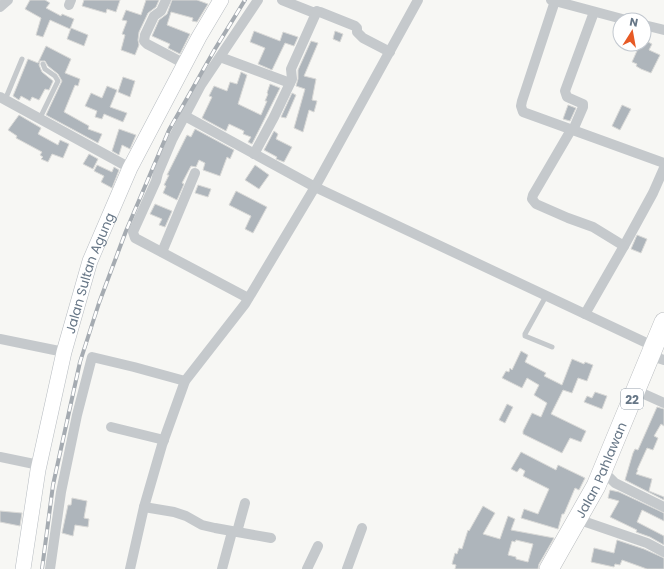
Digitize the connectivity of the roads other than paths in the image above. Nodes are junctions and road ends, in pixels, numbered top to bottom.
1 (8, 0) edge
2 (166, 0) edge
3 (258, 0) edge
4 (418, 0) edge
5 (217, 1) edge
6 (285, 1) edge
7 (553, 1) edge
8 (0, 7) edge
9 (318, 11) junction
10 (594, 12) junction
11 (612, 16) edge
12 (652, 27) edge
13 (664, 30) edge
14 (390, 52) junction
15 (220, 56) junction
16 (22, 59) dead end
17 (43, 64) dead end
18 (185, 64) junction
19 (290, 83) junction
20 (3, 98) edge
21 (185, 116) junction
22 (40, 118) junction
23 (572, 130) junction
24 (254, 154) junction
25 (664, 163) edge
26 (130, 168) junction
27 (664, 168) edge
28 (195, 173) dead end
29 (315, 187) junction
30 (624, 246) junction
31 (162, 252) junction
32 (546, 296) junction
33 (244, 304) junction
34 (585, 314) junction
35 (664, 322) edge
36 (0, 339) edge
37 (552, 348) dead end
38 (64, 352) junction
39 (655, 354) edge
40 (185, 381) junction
41 (635, 390) junction
42 (664, 403) edge
43 (111, 427) dead end
44 (164, 440) junction
45 (0, 458) edge
46 (39, 465) junction
47 (599, 477) junction
48 (245, 503) dead end
49 (144, 507) junction
50 (664, 507) edge
51 (577, 519) junction
52 (362, 528) dead end
53 (235, 532) junction
54 (271, 538) dead end
55 (318, 546) dead end
56 (664, 552) edge
57 (23, 569) edge
58 (50, 569) edge
59 (130, 569) edge
60 (222, 569) edge
61 (307, 569) edge
62 (347, 569) edge
63 (549, 569) edge

1 - 8 street
2 - 18 street
3 - 15 street
4 - 14 street
5 - 18 street, Jalan Sultan Agung
6 - 9 street
7 - 10 street
7 - 23 street
9 - 14 street
9 - 19 street
10 - 11 street
10 - 23 street
12 - 13 street
14 - 29 street
15 - 19 street
15 - 21 street
16 - 20 lane
17 - 22 lane
18 - 26 street, Jalan Sultan Agung
19 - 24 street
20 - 22 street
21 - 24 street
21 - 31 street
22 - 26 street
23 - 25 street
23 - 30 street
24 - 29 street
26 - 38 street, Jalan Sultan Agung
27 - 30 street
28 - 31 street
29 - 32 street
29 - 33 street
30 - 34 street
31 - 33 street
32 - 34 street
32 - 37 lane
33 - 40 street
34 - 39 street
35 - 39 highway, Jalan Pahlawan / 22
36 - 38 street
38 - 46 street, Jalan Sultan Agung
39 - 41 highway, Jalan Pahlawan / 22
40 - 44 street
40 - 58 street
41 - 42 street
41 - 47 highway, Jalan Pahlawan / 22
43 - 44 street
44 - 49 street
45 - 46 street
46 - 57 street, Jalan Sultan Agung
47 - 50 street
47 - 51 highway, Jalan Pahlawan / 22
48 - 53 street
49 - 53 street
49 - 59 street
51 - 56 street
51 - 63 highway, Jalan Pahlawan / 22
52 - 62 street
53 - 54 street
53 - 60 street
55 - 61 street

